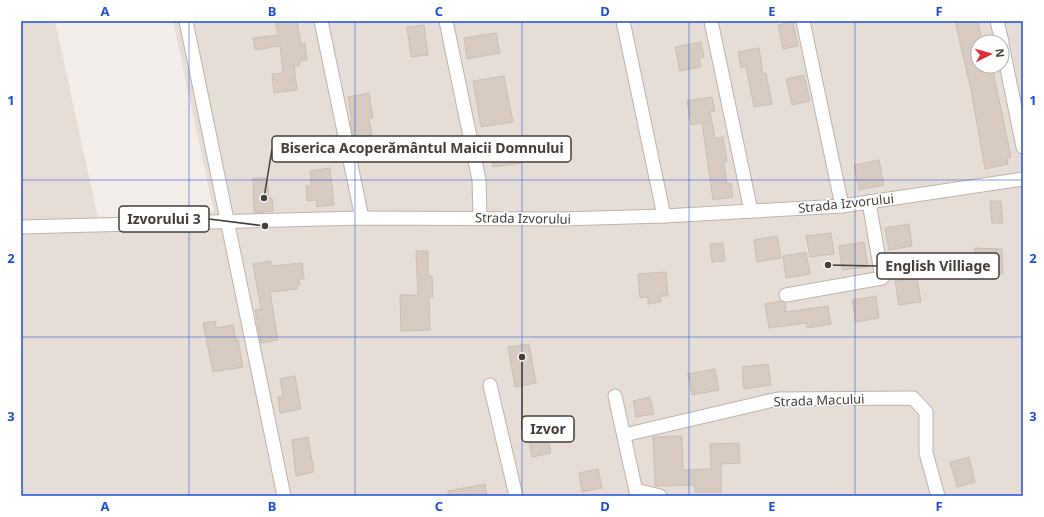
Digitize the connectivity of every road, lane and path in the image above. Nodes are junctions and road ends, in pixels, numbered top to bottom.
1 (186, 21) edge
2 (321, 21) edge
3 (446, 21) edge
4 (623, 21) edge
5 (711, 21) edge
6 (803, 21) edge
7 (997, 21) edge
8 (1000, 34) edge
9 (1008, 74) edge
10 (1023, 147) edge
11 (1023, 180) edge
12 (869, 202) junction
13 (842, 206) junction
14 (751, 211) junction
15 (664, 216) junction
16 (362, 218) junction
17 (480, 218) junction
18 (227, 221) junction
19 (21, 226) edge
20 (786, 295) dead end
21 (490, 385) dead end
22 (616, 396) dead end
23 (624, 435) junction
24 (636, 493) edge
25 (284, 496) edge
26 (516, 496) edge
27 (660, 496) edge
28 (938, 496) edge

1 - 18 street
2 - 16 street
3 - 17 street
4 - 15 street
5 - 14 street
6 - 13 street
7 - 8 street
9 - 10 street
11 - 12 street, Strada Izvorului
12 - 13 street, Strada Izvorului
12 - 20 street
13 - 14 street, Strada Izvorului
14 - 15 street, Strada Izvorului
15 - 17 street, Strada Izvorului
16 - 17 street, Strada Izvorului
16 - 18 street, Strada Izvorului
18 - 19 street, Strada Izvorului
18 - 25 street
21 - 26 street
22 - 23 street
23 - 24 street
23 - 28 street, Strada Macului
24 - 27 street

